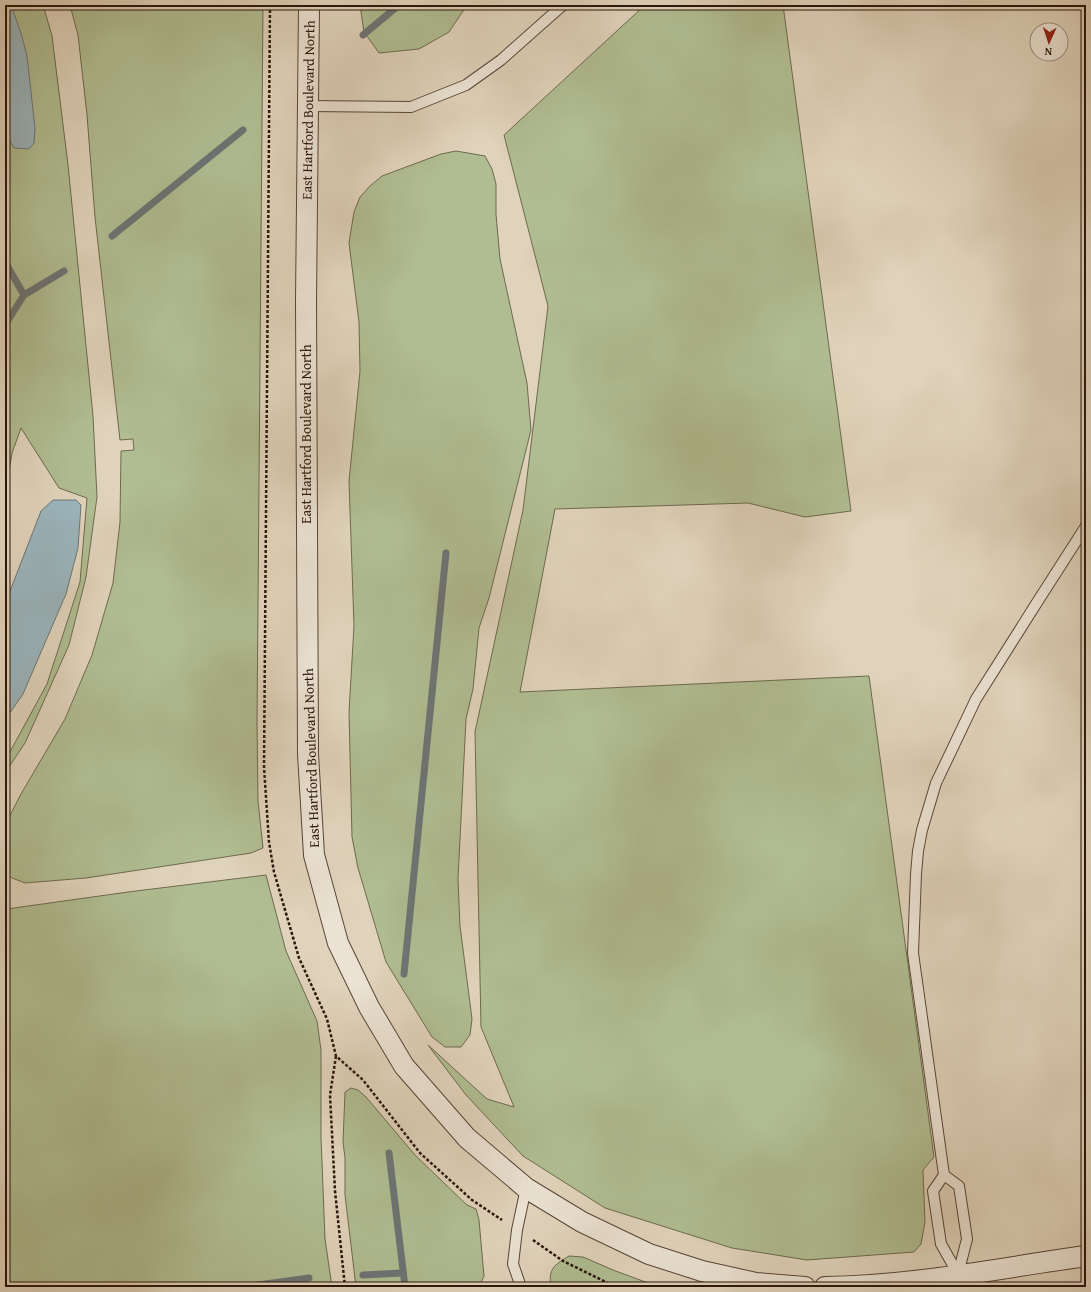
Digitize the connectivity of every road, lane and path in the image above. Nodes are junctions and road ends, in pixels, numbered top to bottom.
1 (270, 5) edge
2 (309, 5) edge
3 (563, 5) edge
4 (308, 106) junction
5 (1086, 526) edge
6 (336, 1056) junction
7 (944, 1175) junction
8 (526, 1188) junction
9 (472, 1200) dead end
10 (1086, 1256) edge
11 (563, 1261) dead end
12 (958, 1274) junction
13 (345, 1287) edge
14 (521, 1287) edge
15 (616, 1287) edge
16 (805, 1287) edge
17 (825, 1287) edge

1 - 6 path
2 - 4 street, East Hartford Boulevard North
3 - 4 lane
4 - 8 street, East Hartford Boulevard North
5 - 7 lane
6 - 9 path
6 - 13 path
7 - 12 lane
7 - 12 lane
8 - 14 lane
8 - 16 street, East Hartford Boulevard North
10 - 12 street
11 - 15 path
12 - 17 street

